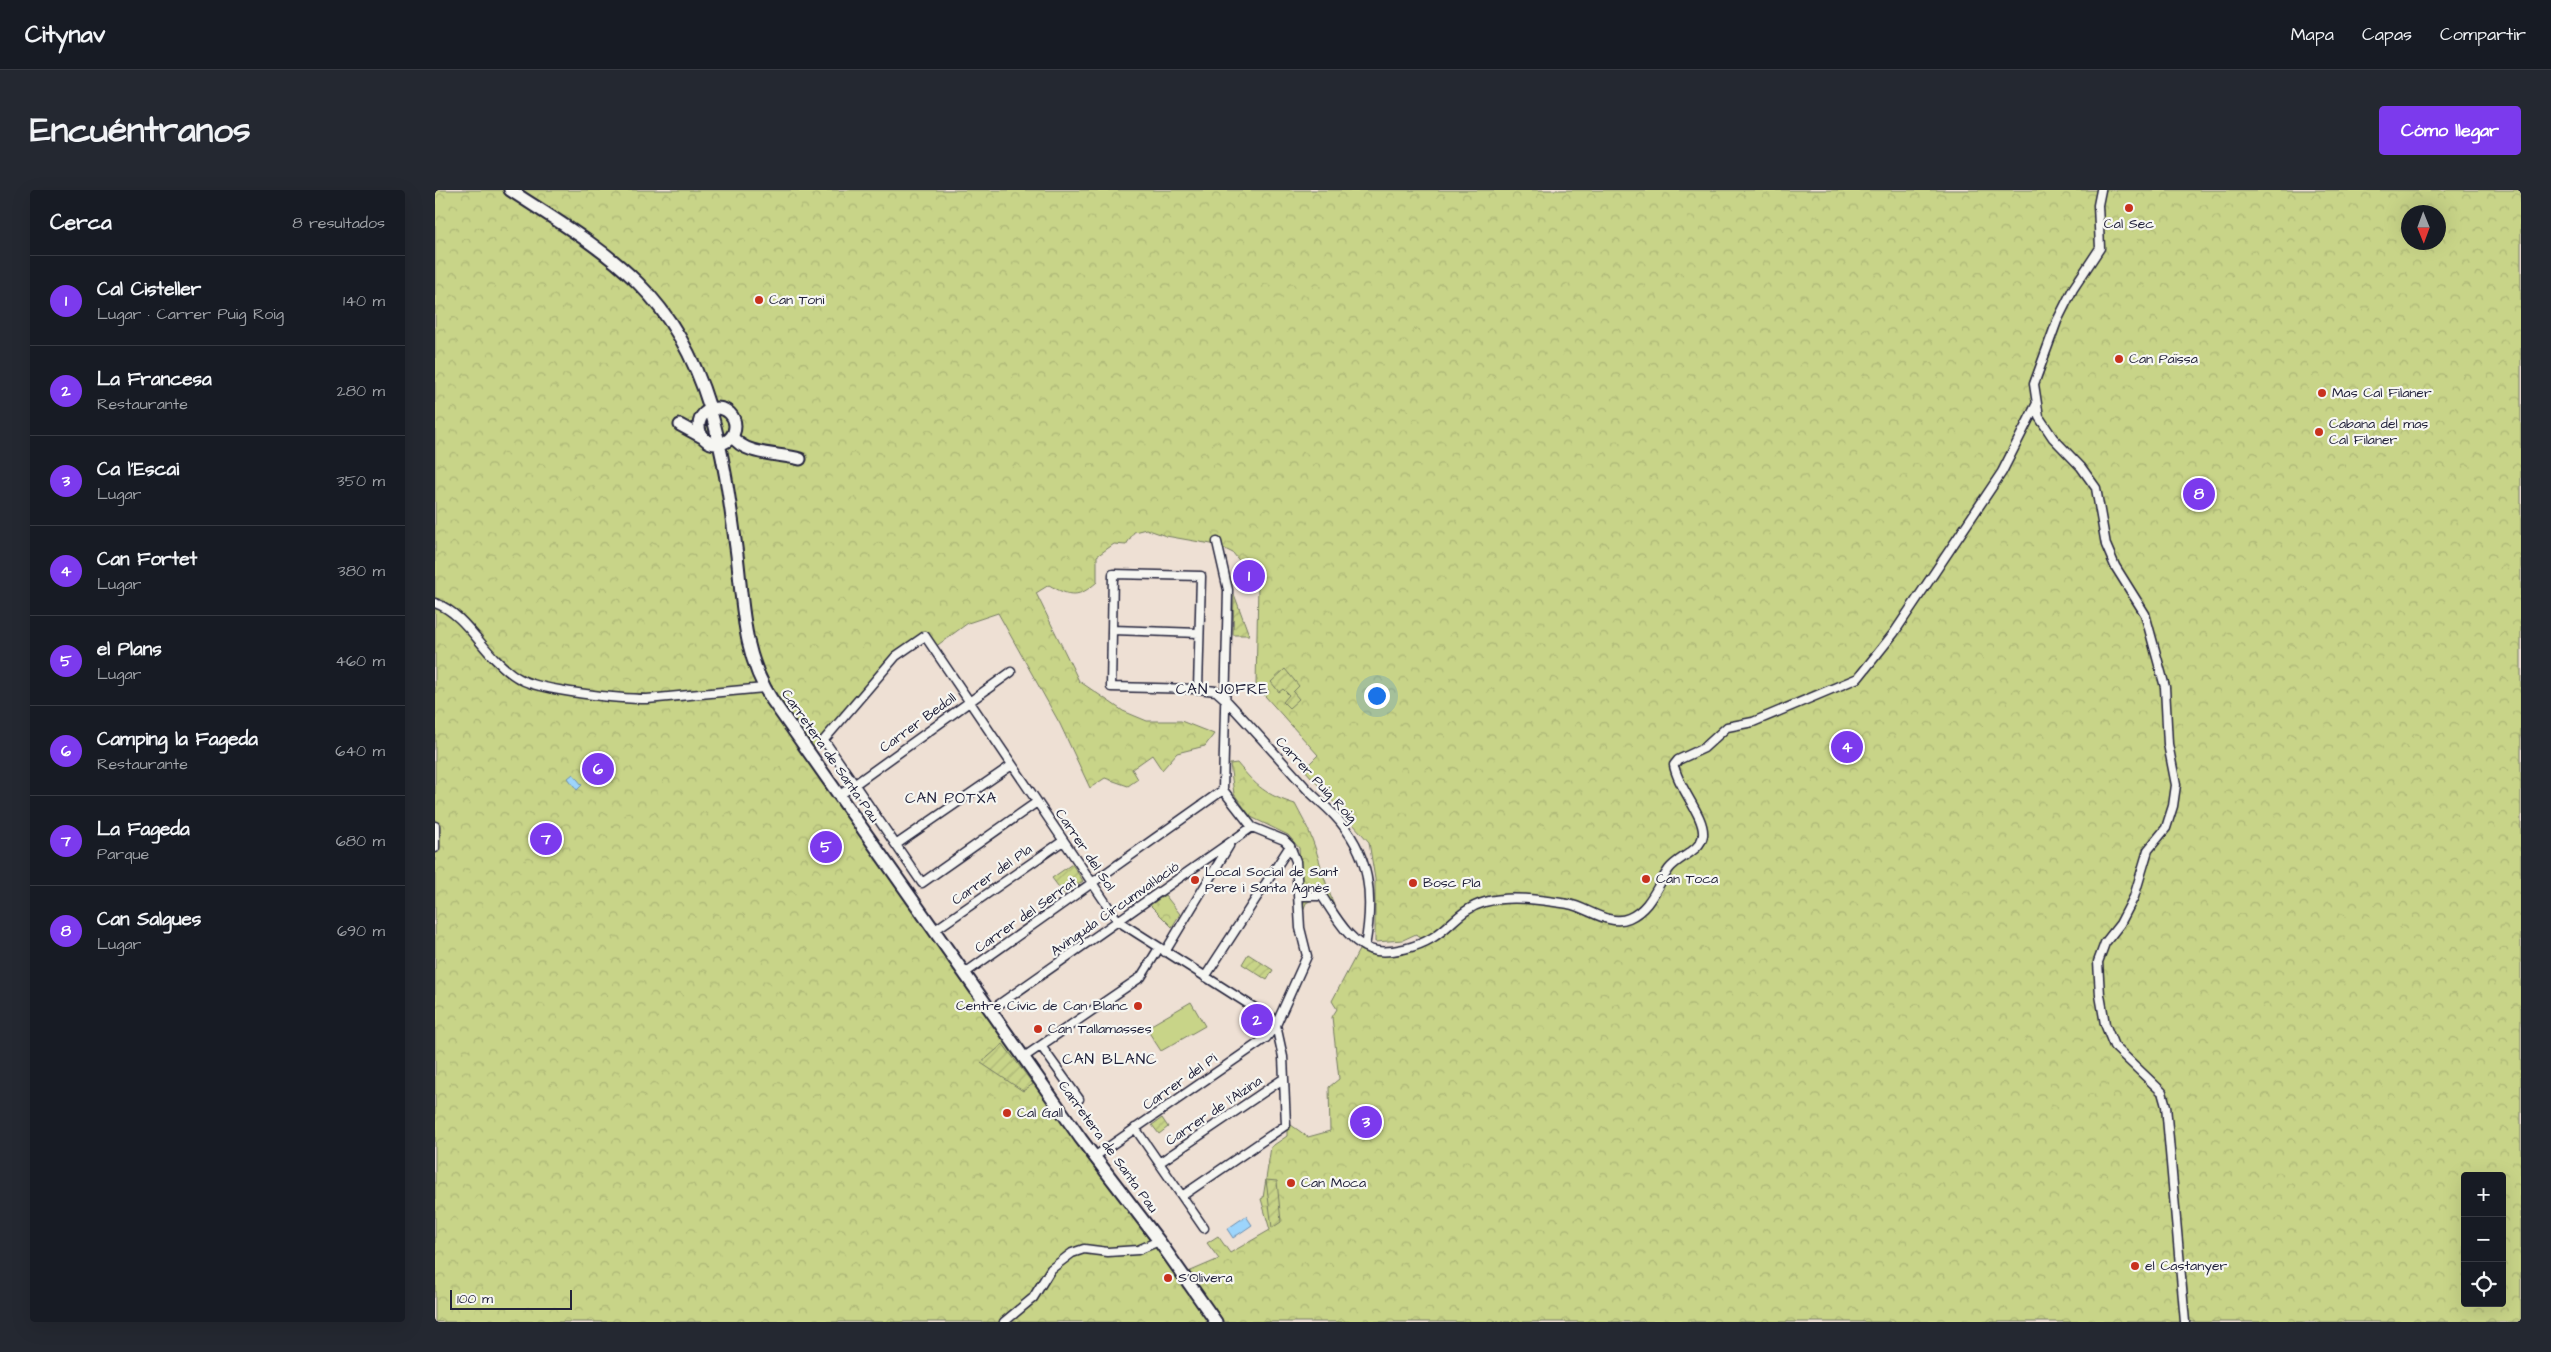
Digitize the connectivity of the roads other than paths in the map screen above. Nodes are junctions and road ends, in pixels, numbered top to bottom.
1 (510, 190) edge
2 (2101, 190) edge
3 (702, 380) junction
4 (2036, 405) junction
5 (709, 410) junction
6 (732, 436) junction
7 (705, 440) junction
8 (721, 444) junction
9 (800, 459) dead end
10 (725, 467) junction
11 (1217, 542) dead end
12 (435, 603) edge
13 (1113, 630) junction
14 (1199, 633) junction
15 (1011, 672) dead end
16 (764, 688) junction
17 (1198, 689) junction
18 (1227, 700) junction
19 (969, 702) junction
20 (1012, 765) junction
21 (855, 784) junction
22 (1223, 790) junction
23 (840, 796) junction
24 (1037, 802) junction
25 (435, 826) edge
26 (1253, 827) junction
27 (1063, 841) junction
28 (897, 844) junction
29 (1230, 844) junction
30 (1290, 846) junction
31 (435, 848) edge
32 (1093, 884) junction
33 (1298, 896) junction
34 (1118, 921) junction
35 (935, 930) junction
36 (1365, 947) junction
37 (1162, 950) junction
38 (965, 973) junction
39 (1205, 977) junction
40 (991, 1010) junction
41 (1276, 1025) junction
42 (1041, 1046) junction
43 (1024, 1057) junction
44 (1283, 1079) junction
45 (1079, 1098) dead end
46 (1135, 1128) junction
47 (1094, 1157) junction
48 (1159, 1163) junction
49 (1182, 1196) junction
50 (1204, 1228) dead end
51 (1159, 1241) junction
52 (1004, 1322) edge
53 (1216, 1322) edge
54 (2185, 1322) edge

1 - 3 main road, Carretera de Santa Pau
2 - 4 street
3 - 5 main road
3 - 5 main road, Carretera de Santa Pau
4 - 36 street
4 - 54 street
5 - 6 main road
5 - 7 main road
5 - 7 main road
5 - 8 main road, Carretera de Santa Pau
6 - 8 main road
6 - 9 main road
6 - 10 main road
7 - 8 main road
7 - 10 main road
8 - 10 main road, Carretera de Santa Pau
10 - 16 main road, Carretera de Santa Pau
11 - 18 street
12 - 16 street
13 - 14 street
13 - 14 street
13 - 17 street, Carrer Puig Roig
14 - 17 street
15 - 19 street, Carrer Bedoll
16 - 23 main road, Carretera de Santa Pau
17 - 18 street, Carrer Puig Roig
18 - 22 street
18 - 36 street, Carrer Puig Roig
19 - 20 street, Carrer del Sol
19 - 21 street, Carrer Bedoll
19 - 21 street, Carrer del Sol
20 - 24 street, Carrer del Sol
20 - 28 street
21 - 23 street, Carrer Bedoll
21 - 28 street
22 - 26 street
22 - 32 street, Carrer del Serrat
23 - 35 main road, Carretera de Santa Pau
24 - 27 street, Carrer del Sol
24 - 28 street
25 - 31 street
26 - 29 street, Avinguda Circumval·lació
26 - 30 street
27 - 32 street, Carrer del Sol
27 - 35 street, Carrer del Pla
29 - 34 street, Avinguda Circumval·lació
29 - 37 street
30 - 33 street
30 - 39 street
32 - 34 street, Carrer del Sol
32 - 38 street, Carrer del Serrat
33 - 36 street
33 - 41 street
34 - 37 street, Carrer del Sol
34 - 40 street, Avinguda Circumval·lació
35 - 38 main road, Carretera de Santa Pau
37 - 39 street, Carrer del Sol
37 - 42 street
38 - 40 main road, Carretera de Santa Pau
39 - 41 street, Carrer del Sol
40 - 43 main road, Carretera de Santa Pau
41 - 44 street
41 - 46 street, Carrer del Pi
42 - 43 street
42 - 45 street
43 - 47 main road, Carretera de Santa Pau
44 - 48 street, Carrer de l'Alzina
44 - 49 street
46 - 47 street, Carrer del Pi
46 - 48 street
47 - 51 main road, Carretera de Santa Pau
48 - 49 street
49 - 50 street
51 - 52 street
51 - 53 main road, Carretera de Santa Pau

